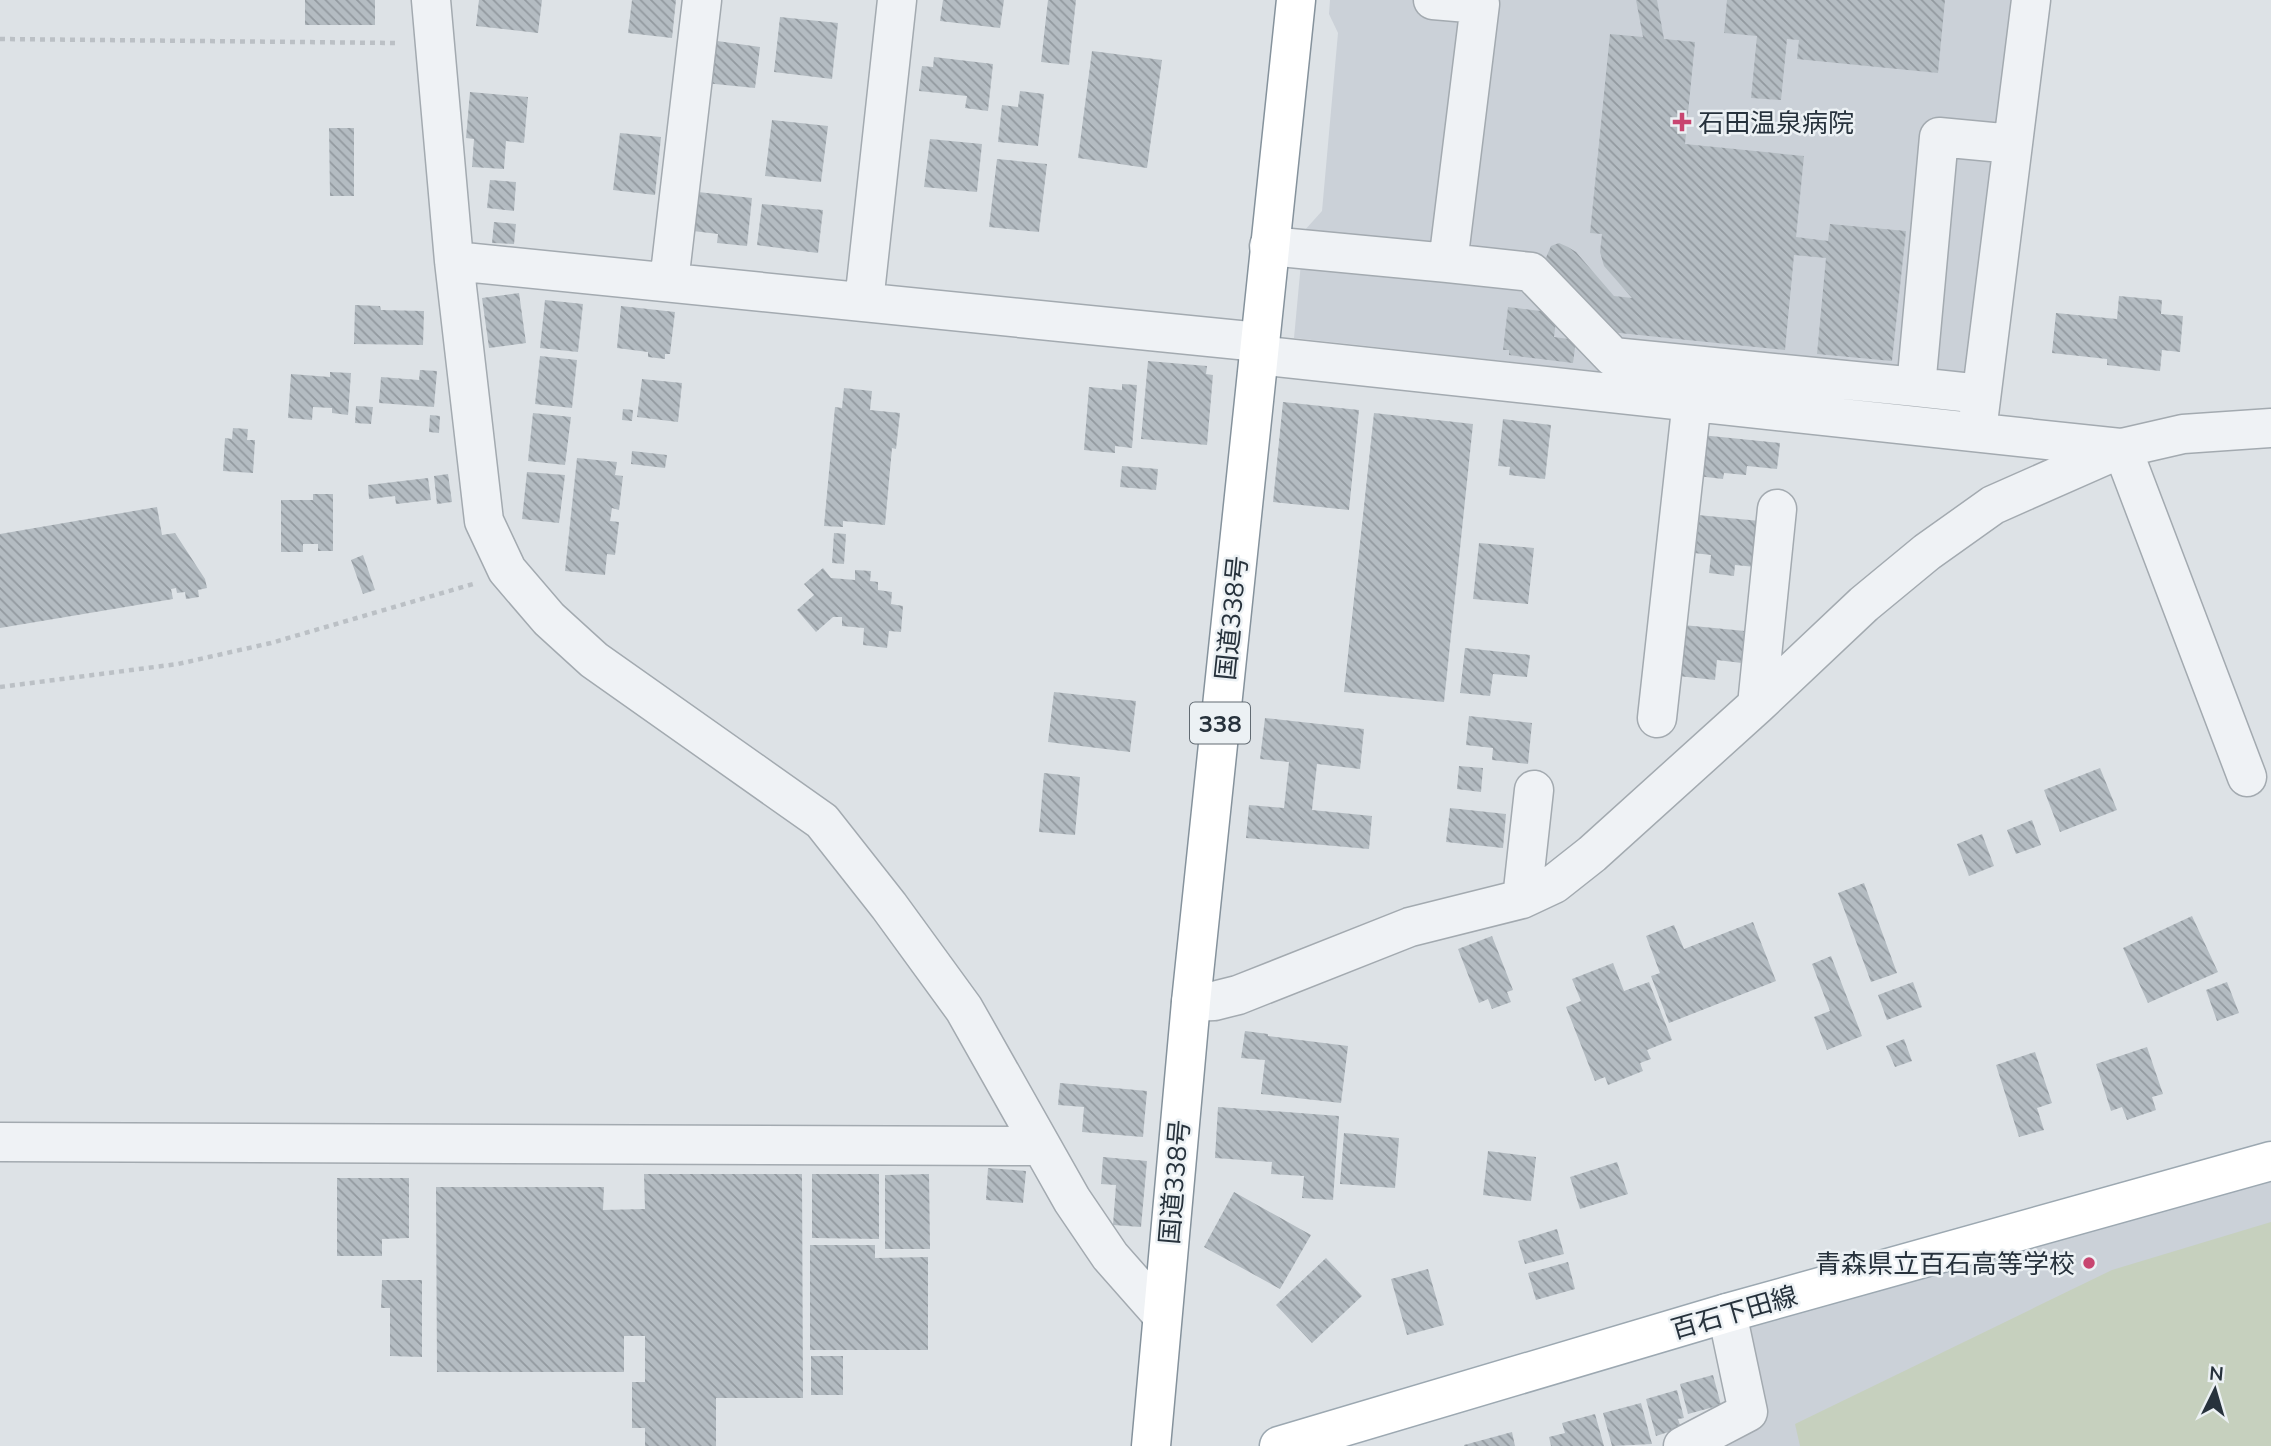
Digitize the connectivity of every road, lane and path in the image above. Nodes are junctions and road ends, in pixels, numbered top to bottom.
1 (431, 0) edge
2 (702, 0) edge
3 (897, 0) edge
4 (1296, 0) edge
5 (1433, 0) edge
6 (2031, 0) edge
7 (0, 39) edge
8 (376, 43) dead end
9 (2013, 144) junction
10 (1269, 246) junction
11 (453, 261) junction
12 (1448, 263) junction
13 (669, 282) junction
14 (864, 302) junction
15 (1258, 348) junction
16 (1916, 387) junction
17 (1692, 400) junction
18 (1979, 413) junction
19 (2271, 429) edge
20 (2122, 448) junction
21 (1777, 509) dead end
22 (507, 570) junction
23 (0, 687) edge
24 (1757, 705) junction
25 (1657, 718) dead end
26 (2247, 777) dead end
27 (1534, 790) dead end
28 (1522, 899) junction
29 (1191, 1002) junction
30 (0, 1142) edge
31 (1041, 1146) junction
32 (2271, 1161) edge
33 (1727, 1313) junction
34 (1162, 1315) junction
35 (1151, 1446) edge
36 (1279, 1446) edge
37 (1683, 1446) edge

1 - 11 street
2 - 13 street
3 - 14 street
4 - 10 main road, 国道338号 / 338
5 - 12 street
6 - 9 street
7 - 8 path
9 - 16 street
9 - 18 street
10 - 12 street
10 - 15 main road, 国道338号 / 338
11 - 13 street
11 - 22 street
12 - 16 street
13 - 14 street
14 - 15 street
15 - 17 street
15 - 29 main road, 国道338号 / 338
16 - 18 street
17 - 18 street
17 - 25 street
18 - 20 street
19 - 20 street
20 - 24 street
20 - 26 street
21 - 24 street
22 - 23 path
22 - 31 street
24 - 28 street
27 - 28 street
28 - 29 street
29 - 34 main road, 国道338号 / 338
30 - 31 street
31 - 34 street
32 - 33 main road, 百石下田線
33 - 36 main road, 百石下田線
33 - 37 street
34 - 35 main road, 国道338号 / 338

